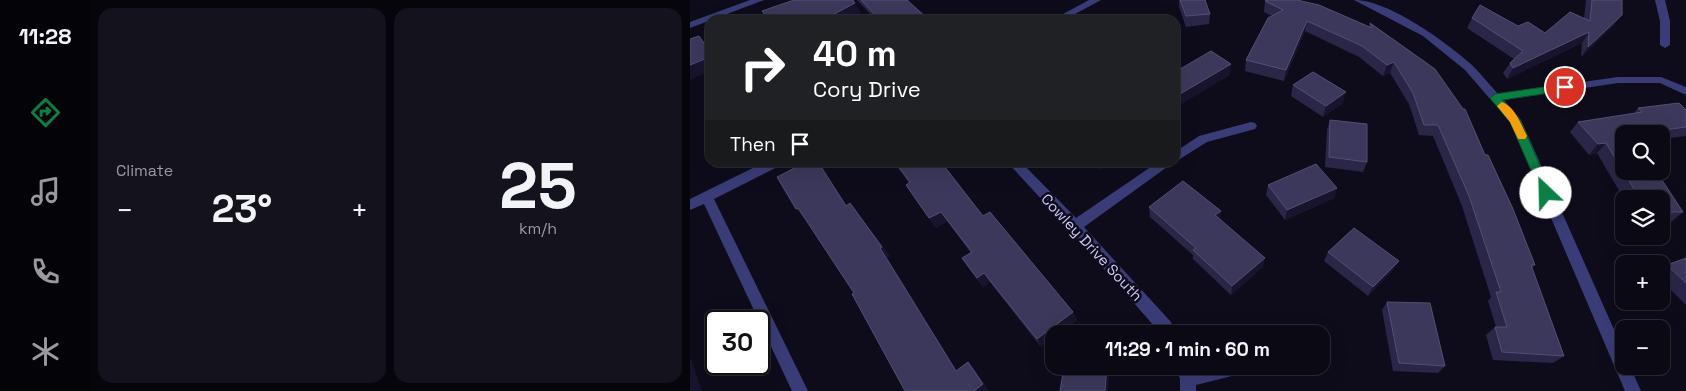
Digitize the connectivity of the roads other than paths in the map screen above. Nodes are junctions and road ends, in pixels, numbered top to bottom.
1 (759, 0) edge
2 (1096, 0) edge
3 (1359, 0) edge
4 (1660, 0) edge
5 (718, 15) edge
6 (1067, 15) edge
7 (705, 20) edge
8 (690, 25) edge
9 (1665, 45) dead end
10 (1686, 91) edge
11 (1495, 98) junction
12 (1251, 126) dead end
13 (1180, 155) edge
14 (767, 167) edge
15 (1017, 167) edge
16 (1161, 167) edge
17 (707, 197) junction
18 (690, 205) edge
19 (1075, 226) junction
20 (1164, 325) edge
21 (1203, 375) edge
22 (1186, 379) edge
23 (800, 391) edge
24 (1633, 391) edge

1 - 5 street
2 - 6 street
3 - 11 street
4 - 9 street
7 - 8 street
10 - 11 street
11 - 24 street
12 - 13 street
14 - 17 street
15 - 19 street, Cowley Drive South
16 - 19 street
17 - 18 street
17 - 23 street
19 - 20 street, Cowley Drive South
21 - 22 street

